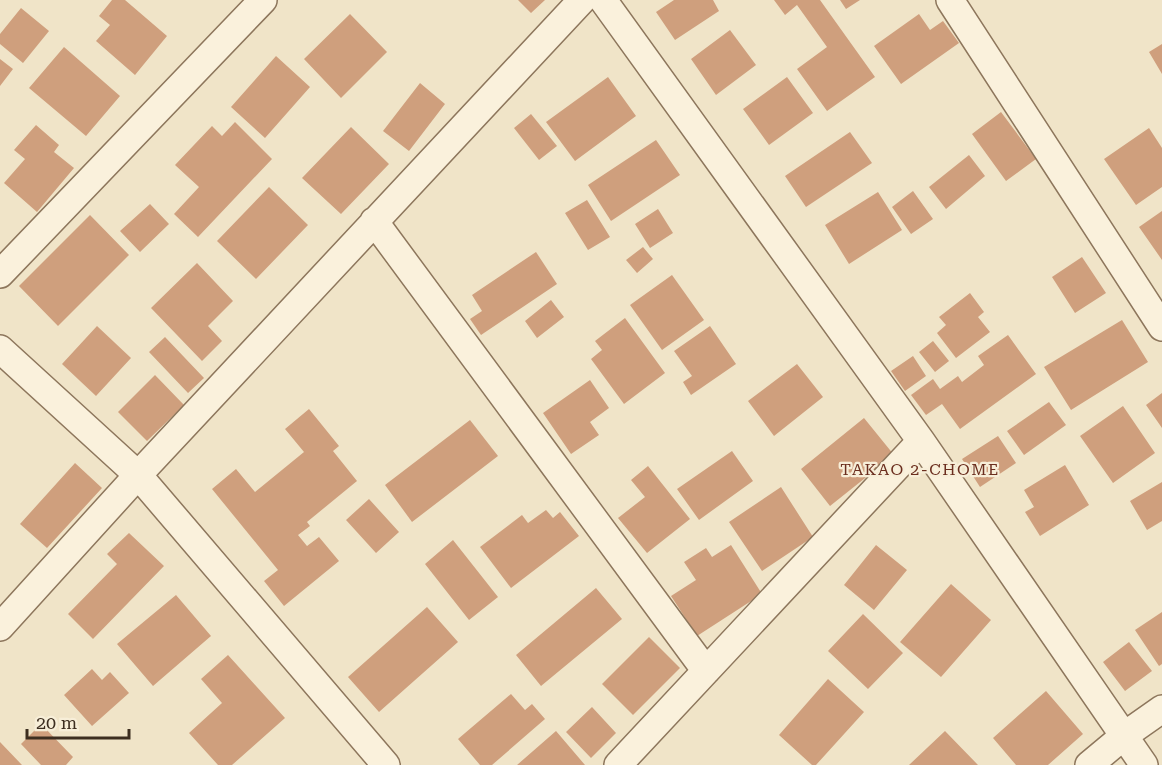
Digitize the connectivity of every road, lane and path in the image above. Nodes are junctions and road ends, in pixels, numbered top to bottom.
1 (263, 0) edge
2 (582, 0) edge
3 (603, 0) edge
4 (950, 0) edge
5 (374, 221) junction
6 (0, 274) edge
7 (1162, 327) edge
8 (0, 349) edge
9 (921, 441) junction
10 (138, 475) junction
11 (0, 627) edge
12 (706, 671) junction
13 (1162, 709) edge
14 (1125, 735) junction
15 (386, 765) edge
16 (618, 765) edge
17 (1089, 765) edge
18 (1144, 765) edge

1 - 6 street
2 - 5 street
3 - 9 street
4 - 7 street
5 - 10 street
5 - 12 street
8 - 10 street
9 - 12 street
9 - 14 street
10 - 11 street
10 - 15 street
12 - 16 street
13 - 14 street
14 - 17 street
14 - 18 street

